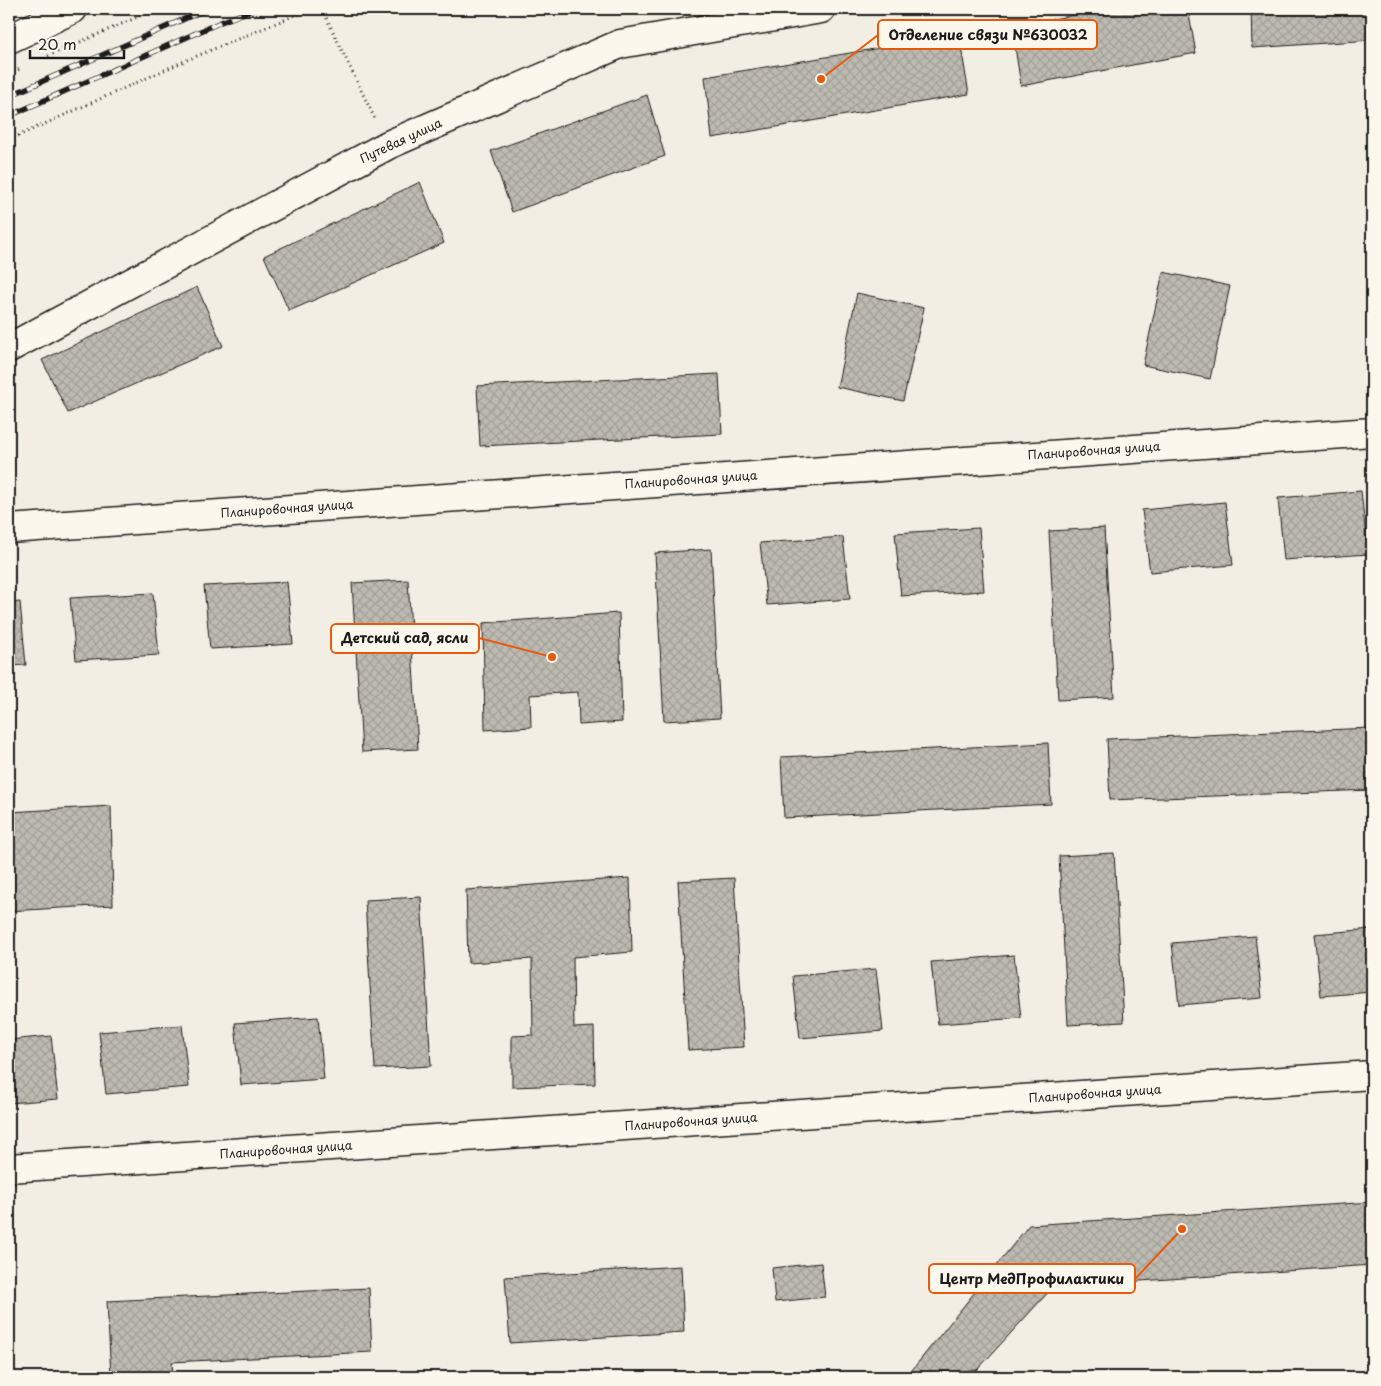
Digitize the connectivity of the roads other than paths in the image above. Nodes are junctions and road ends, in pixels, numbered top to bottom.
1 (72, 9) edge
2 (821, 9) edge
3 (9, 39) edge
4 (10, 343) edge
5 (1372, 432) edge
6 (9, 529) edge
7 (1372, 1075) edge
8 (9, 1168) edge

1 - 3 street
2 - 4 street, Путевая улица
5 - 6 street, Планировочная улица
7 - 8 street, Планировочная улица

